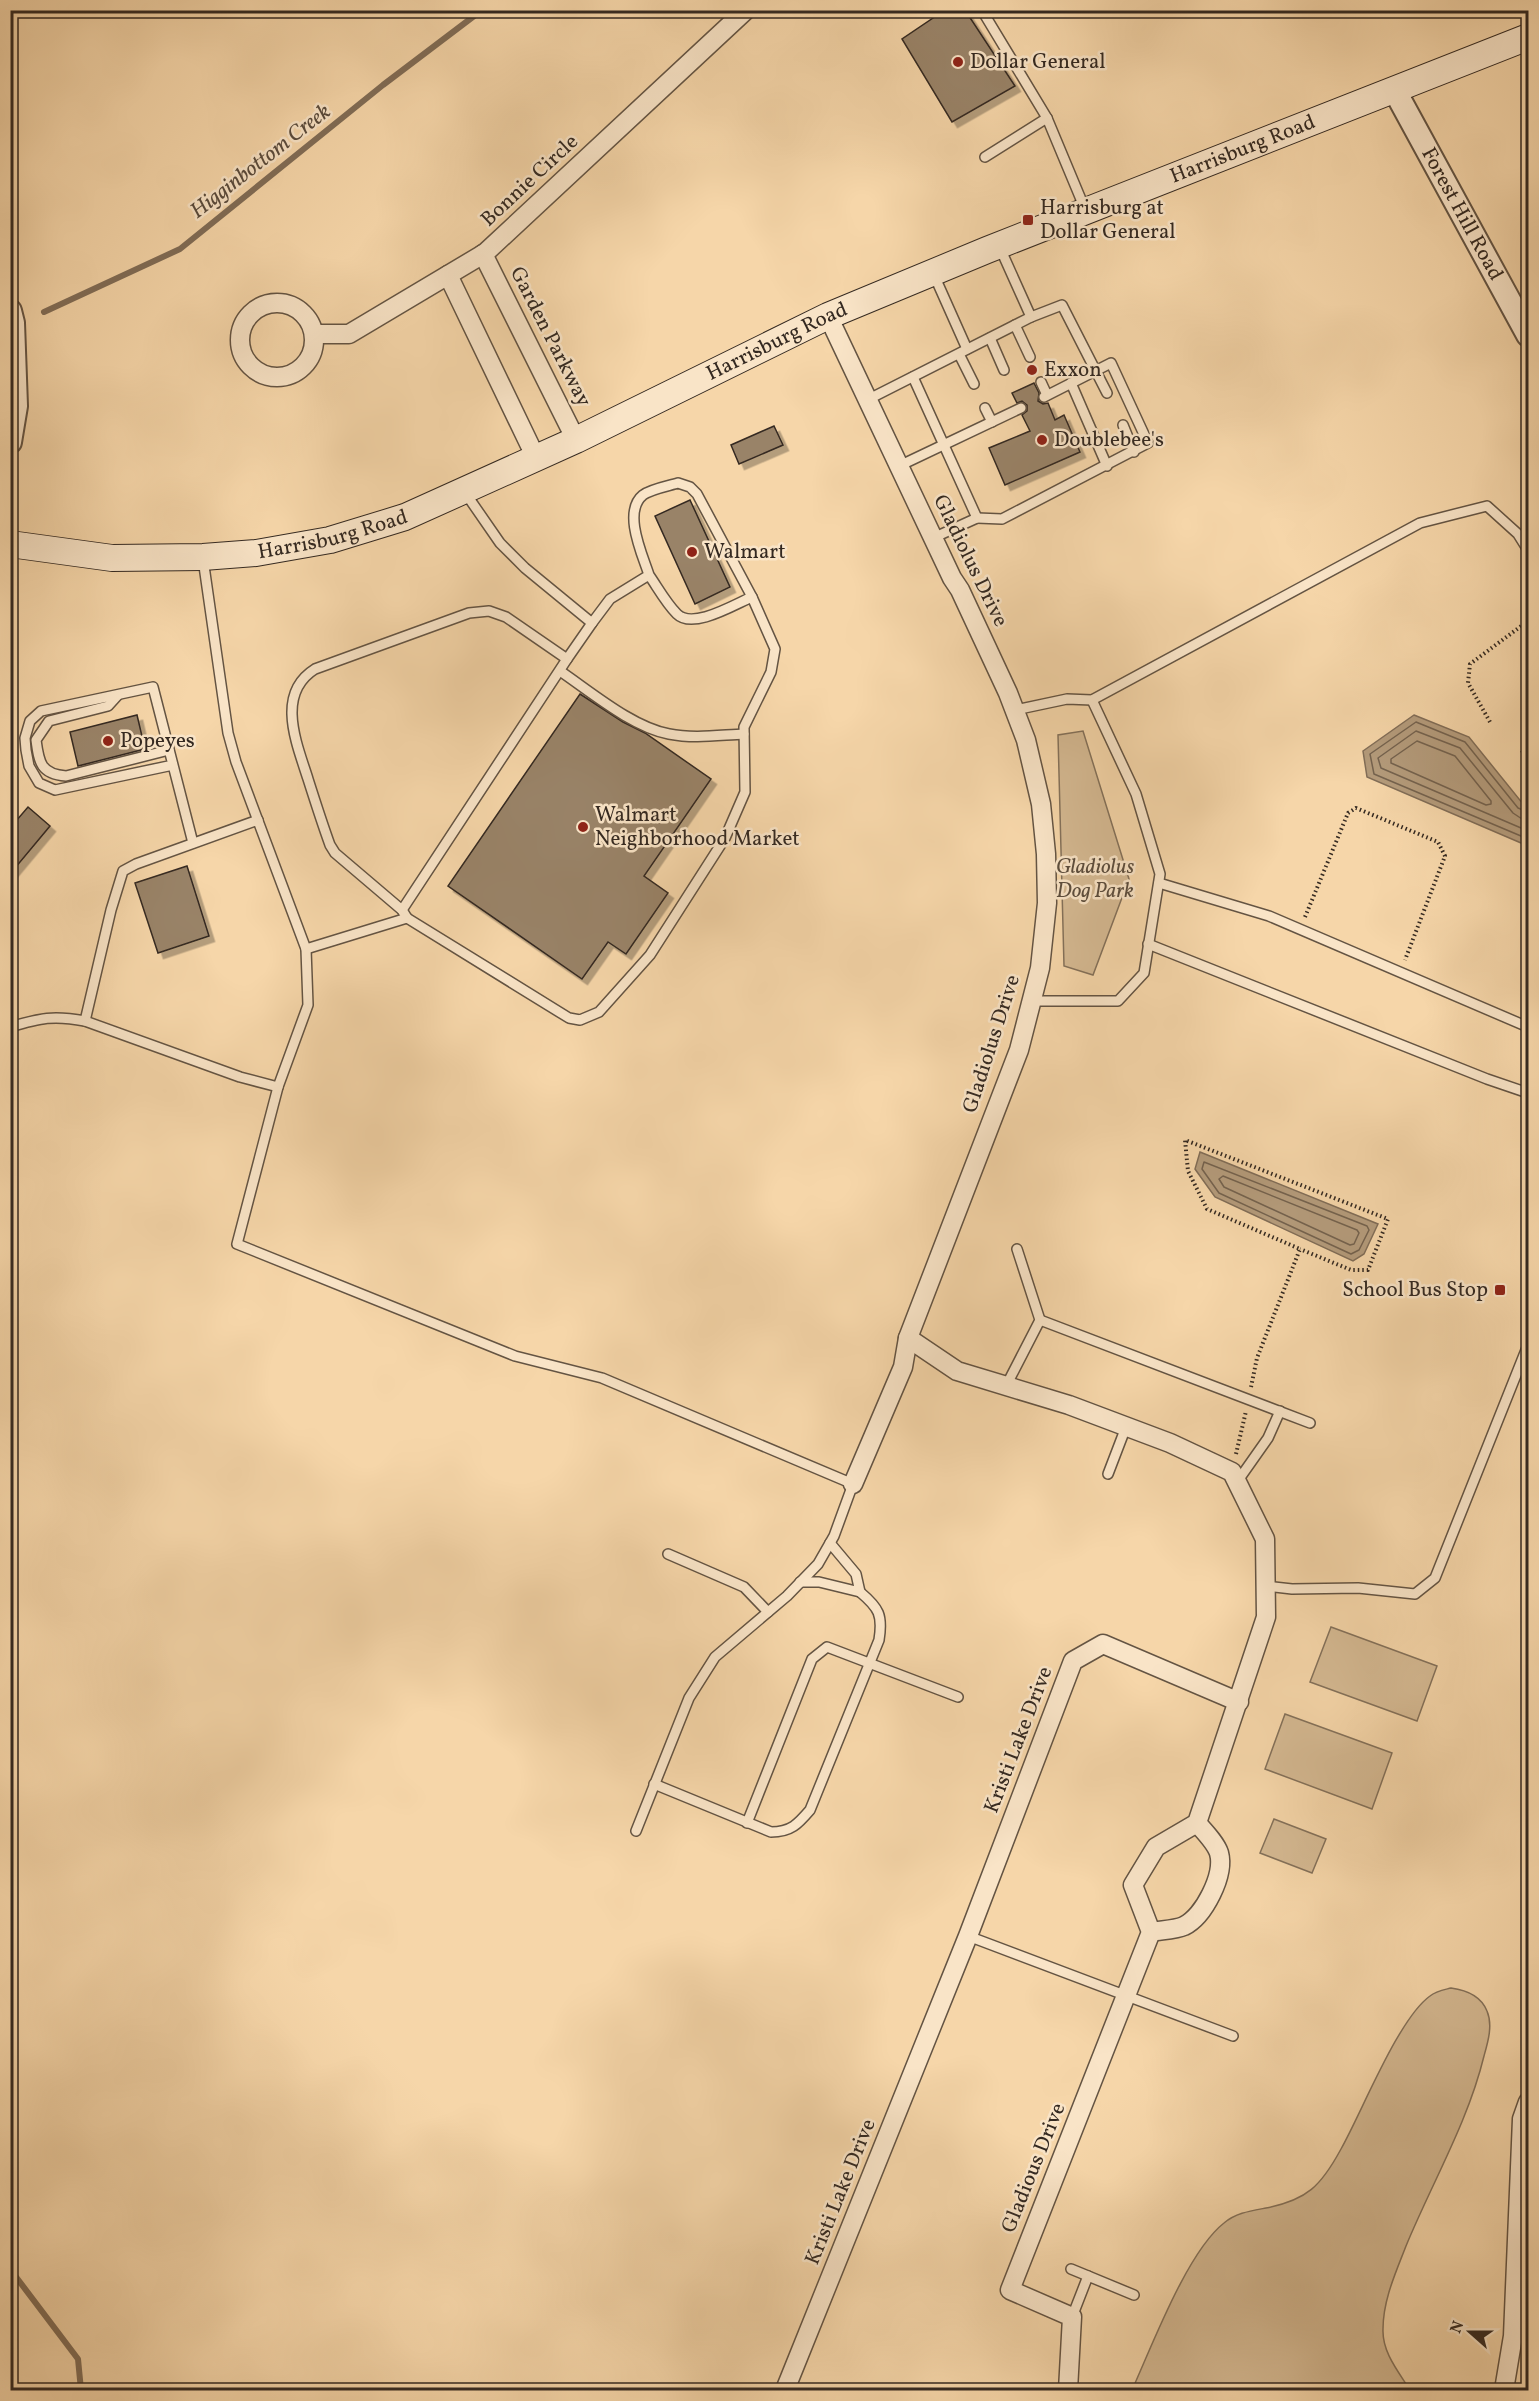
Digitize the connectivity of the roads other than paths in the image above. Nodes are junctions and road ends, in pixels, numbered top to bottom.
1 (746, 10) edge
2 (983, 12) edge
3 (1528, 37) edge
4 (1395, 91) junction
5 (1047, 118) junction
6 (986, 157) dead end
7 (1086, 211) junction
8 (999, 246) junction
9 (483, 254) junction
10 (933, 273) junction
11 (448, 275) junction
12 (10, 311) edge
13 (828, 316) junction
14 (1031, 317) junction
15 (1015, 325) junction
16 (314, 334) junction
17 (1528, 335) edge
18 (990, 338) junction
19 (963, 351) junction
20 (1030, 357) dead end
21 (1004, 370) dead end
22 (1095, 370) junction
23 (913, 377) junction
24 (1041, 382) dead end
25 (1071, 383) junction
26 (974, 384) dead end
27 (1107, 393) dead end
28 (867, 400) junction
29 (985, 408) dead end
30 (1021, 408) dead end
31 (992, 422) junction
32 (1123, 425) dead end
33 (576, 440) junction
34 (10, 442) edge
35 (944, 446) junction
36 (1134, 452) junction
37 (536, 458) junction
38 (899, 466) junction
39 (1107, 466) junction
40 (464, 491) junction
41 (977, 518) junction
42 (933, 538) junction
43 (10, 544) edge
44 (1528, 550) edge
45 (203, 557) junction
46 (649, 576) junction
47 (752, 597) junction
48 (592, 623) junction
49 (567, 659) junction
50 (560, 671) junction
51 (118, 695) junction
52 (1092, 700) junction
53 (1015, 710) junction
54 (744, 734) junction
55 (169, 750) junction
56 (173, 765) junction
57 (258, 820) junction
58 (193, 843) junction
59 (1159, 883) junction
60 (404, 914) junction
61 (1148, 944) junction
62 (306, 949) junction
63 (1033, 1001) junction
64 (85, 1021) junction
65 (10, 1027) edge
66 (1528, 1027) edge
67 (278, 1087) junction
68 (1528, 1093) edge
69 (1017, 1250) dead end
70 (1040, 1320) junction
71 (908, 1338) junction
72 (1528, 1345) edge
73 (1006, 1386) junction
74 (1280, 1411) junction
75 (1310, 1422) dead end
76 (1126, 1426) junction
77 (1108, 1474) dead end
78 (1235, 1477) junction
79 (853, 1484) junction
80 (830, 1543) junction
81 (668, 1554) dead end
82 (801, 1582) junction
83 (1265, 1586) junction
84 (860, 1592) junction
85 (768, 1612) junction
86 (870, 1663) junction
87 (958, 1697) dead end
88 (1239, 1702) junction
89 (654, 1784) junction
90 (747, 1822) junction
91 (1197, 1823) junction
92 (636, 1831) dead end
93 (1151, 1932) junction
94 (968, 1936) junction
95 (1126, 1996) junction
96 (1233, 2036) dead end
97 (1528, 2102) edge
98 (1071, 2269) dead end
99 (1088, 2276) junction
100 (1134, 2295) dead end
101 (1072, 2317) junction
102 (785, 2391) edge
103 (1068, 2391) edge
104 (1504, 2391) edge

1 - 9 street, Bonnie Circle
2 - 5 lane
3 - 4 main road, Harrisburg Road
4 - 7 main road, Harrisburg Road
4 - 17 street, Forest Hill Road
5 - 6 lane
5 - 7 lane
7 - 8 main road, Harrisburg Road
8 - 10 main road, Harrisburg Road
8 - 14 lane
9 - 11 street, Bonnie Circle
9 - 33 street, Garden Parkway
10 - 13 main road, Harrisburg Road
10 - 19 lane
11 - 16 street, Bonnie Circle
11 - 37 street
12 - 34 street
13 - 28 street, Gladiolus Drive
13 - 33 main road, Harrisburg Road
14 - 15 lane
14 - 22 lane
15 - 18 lane
15 - 20 lane
16 - 16 street
18 - 19 lane
18 - 21 lane
19 - 23 lane
19 - 26 lane
22 - 25 lane
22 - 27 lane
22 - 36 lane
23 - 28 lane
23 - 35 lane
24 - 25 lane
25 - 39 lane
28 - 38 street, Gladiolus Drive
29 - 31 lane
30 - 31 lane
31 - 35 lane
32 - 36 lane
33 - 37 main road, Harrisburg Road
35 - 38 lane
35 - 41 lane
36 - 39 lane
37 - 40 main road, Harrisburg Road
38 - 42 street, Gladiolus Drive
39 - 41 lane
40 - 45 main road, Harrisburg Road
40 - 48 lane
41 - 42 lane
42 - 53 street, Gladiolus Drive
43 - 45 main road, Harrisburg Road
44 - 52 lane
45 - 57 lane
46 - 47 lane
46 - 47 lane
46 - 48 lane
47 - 54 lane
48 - 49 lane
49 - 50 lane
49 - 60 lane
50 - 54 lane
50 - 60 lane
51 - 55 lane
51 - 55 lane
51 - 56 lane
52 - 53 lane
52 - 59 lane
53 - 63 street, Gladiolus Drive
54 - 60 lane
55 - 56 lane
56 - 58 lane
57 - 58 lane
57 - 62 lane
58 - 64 lane
59 - 61 lane
59 - 66 lane
60 - 62 lane
61 - 63 lane
61 - 68 lane
62 - 67 lane
63 - 71 street, Gladiolus Drive
64 - 65 lane
64 - 67 lane
67 - 79 lane
69 - 70 lane
70 - 73 lane
70 - 74 lane
71 - 73 street
71 - 79 street, Gladiolus Drive
72 - 83 lane
73 - 76 street
74 - 75 lane
74 - 78 lane
76 - 77 lane
76 - 78 street
78 - 83 street
79 - 80 lane
80 - 82 lane
80 - 84 lane
81 - 85 lane
82 - 84 lane
82 - 85 lane
83 - 88 street
84 - 86 lane
85 - 89 lane
86 - 87 lane
86 - 90 lane
86 - 90 lane
88 - 91 street
88 - 94 street, Kristi Lake Drive
89 - 90 lane
89 - 92 lane
91 - 93 street
91 - 93 street
93 - 95 street, Gladious Drive
94 - 95 lane
94 - 102 street, Kristi Lake Drive
95 - 96 lane
95 - 101 street, Gladious Drive
97 - 104 street
98 - 99 lane
99 - 100 lane
99 - 101 lane
101 - 103 street

